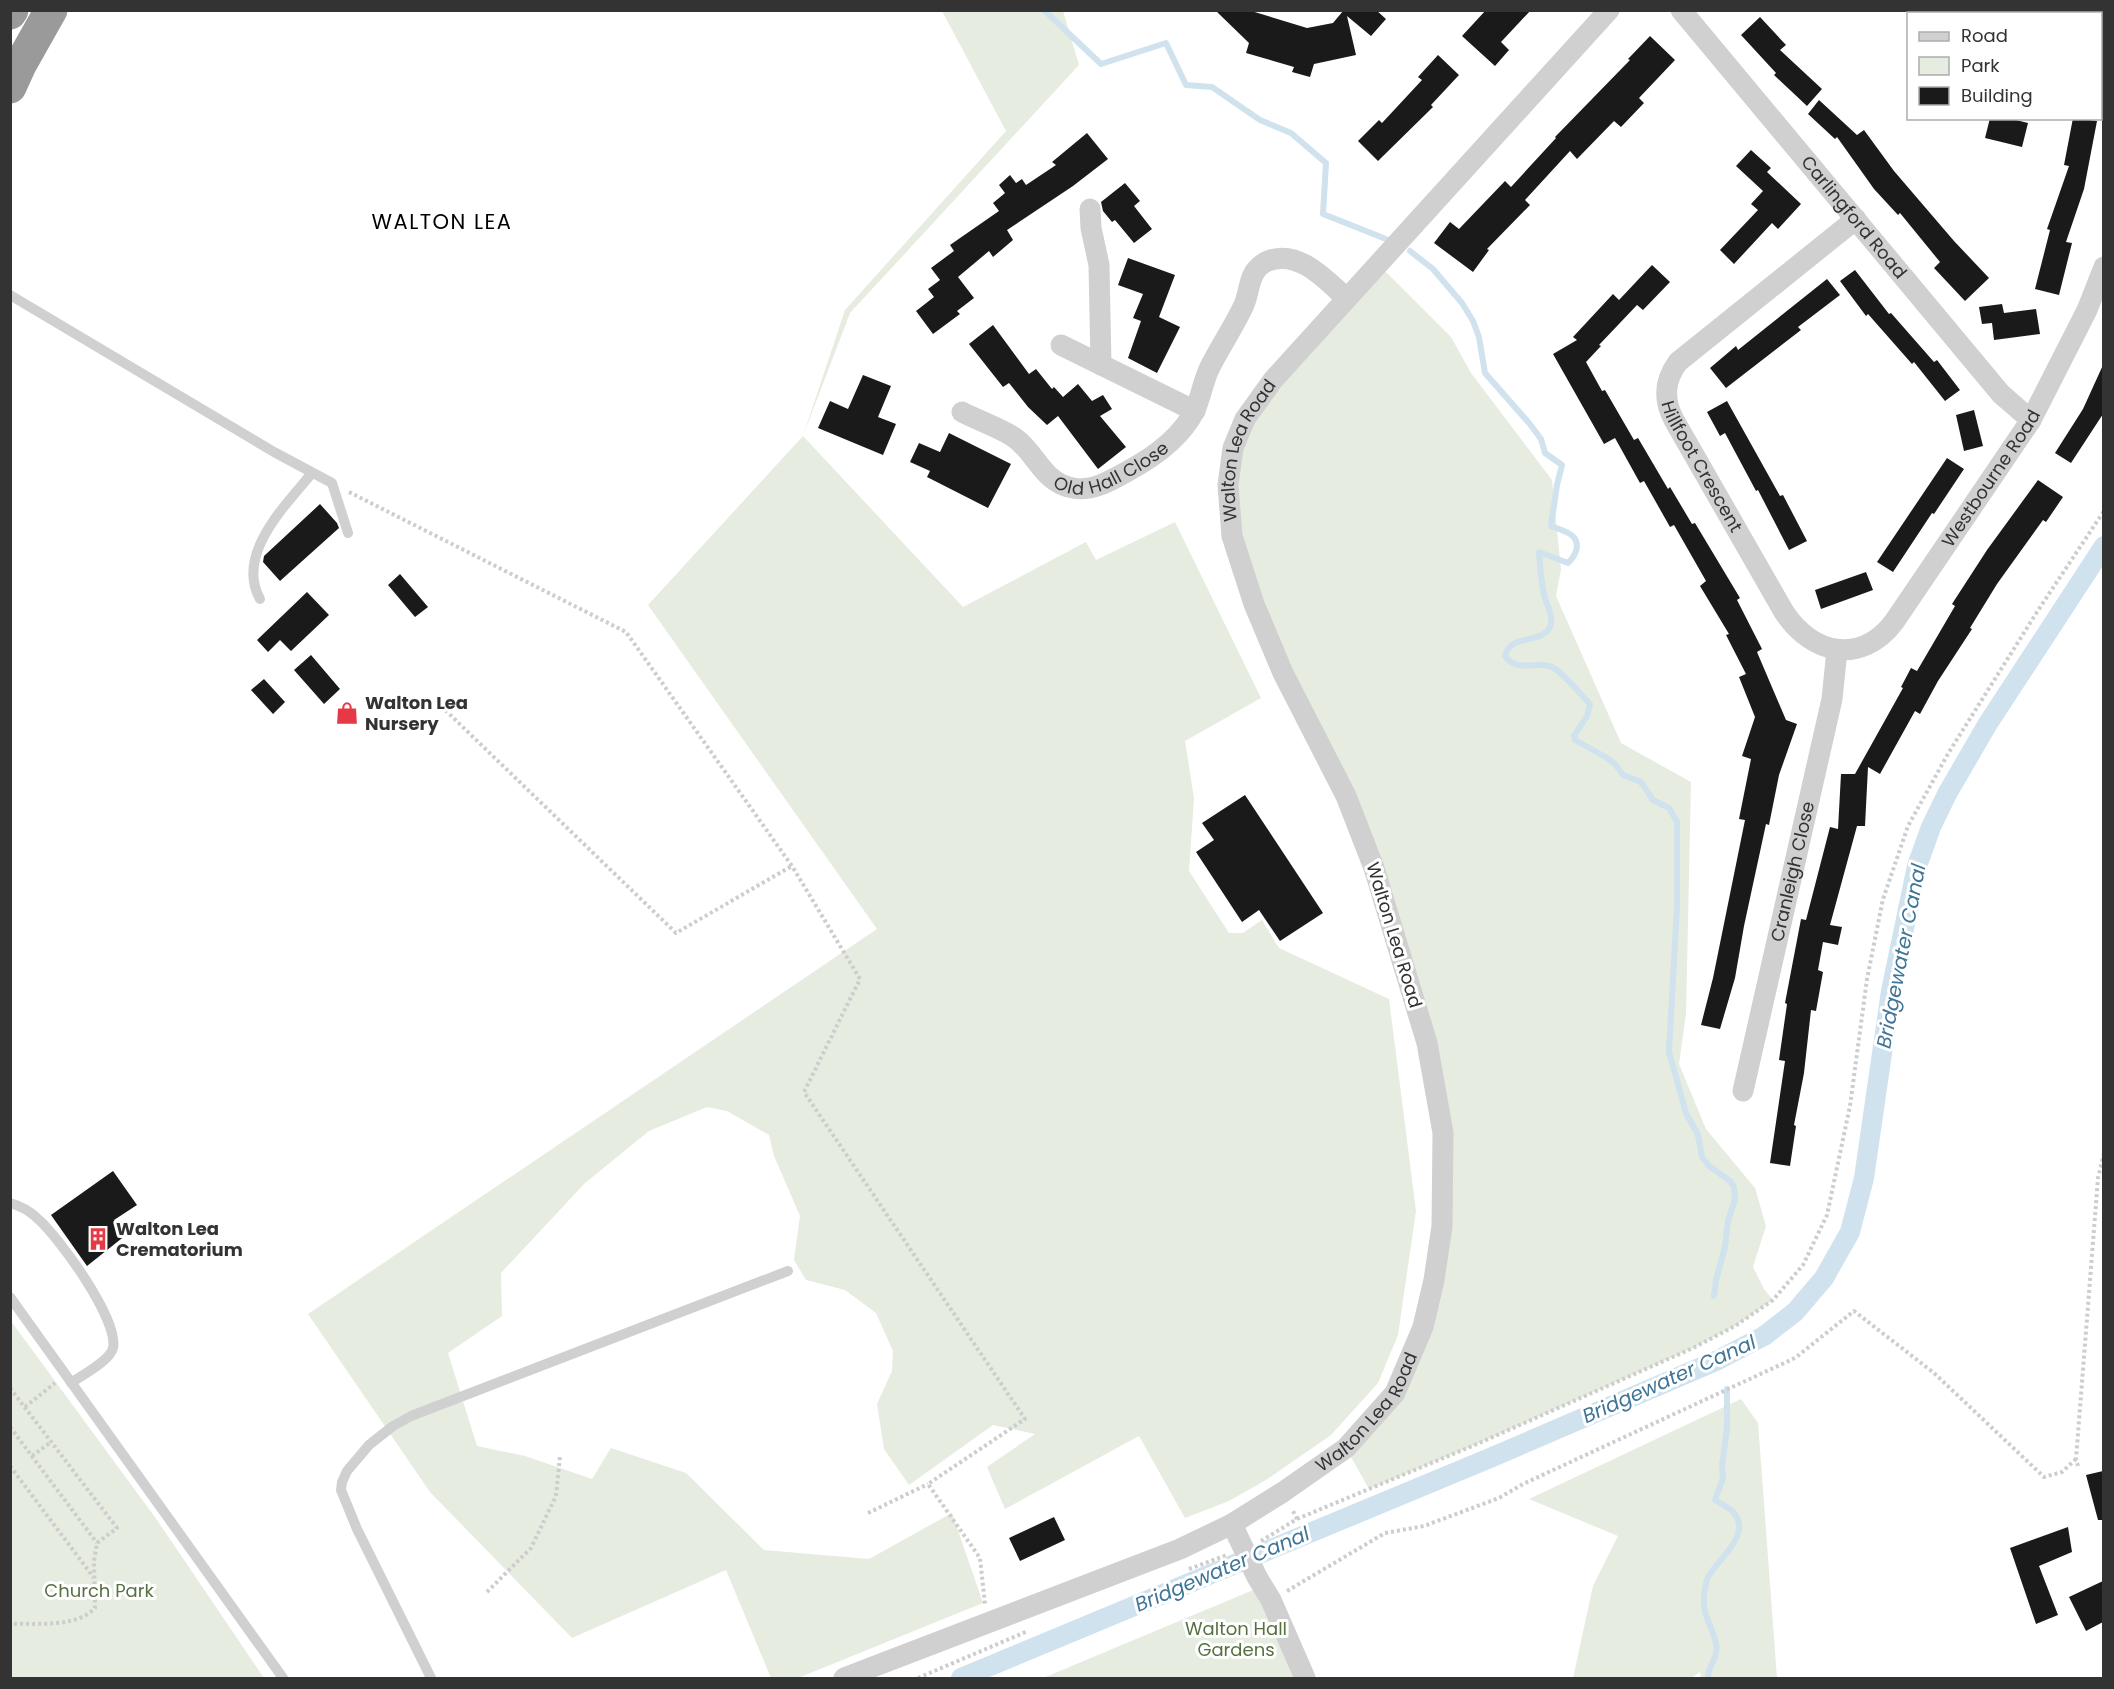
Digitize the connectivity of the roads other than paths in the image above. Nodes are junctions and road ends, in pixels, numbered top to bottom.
1 (51, 10) edge
2 (1609, 10) edge
3 (1681, 10) edge
4 (10, 87) edge
5 (1090, 209) dead end
6 (1856, 219) junction
7 (2103, 267) edge
8 (10, 295) edge
9 (1346, 298) junction
10 (1061, 345) dead end
11 (1101, 365) junction
12 (1195, 411) junction
13 (962, 412) dead end
14 (2031, 420) junction
15 (312, 473) junction
16 (348, 533) dead end
17 (260, 599) dead end
18 (1837, 650) junction
19 (1743, 1091) dead end
20 (10, 1203) edge
21 (788, 1271) dead end
22 (10, 1297) edge
23 (68, 1379) junction
24 (1232, 1524) junction
25 (283, 1678) edge
26 (431, 1678) edge
27 (844, 1678) edge
28 (1305, 1678) edge

1 - 4 highway
2 - 9 street, Walton Lea Road
3 - 6 street, Carlingford Road
5 - 11 street
6 - 14 street, Carlingford Road
6 - 18 street, Hillfoot Crescent
7 - 14 street, Westbourne Road
8 - 15 lane
9 - 12 street, Old Hall Close
9 - 24 street, Walton Lea Road
10 - 11 street
11 - 12 street
12 - 13 street, Old Hall Close
14 - 18 street, Westbourne Road
15 - 16 lane
15 - 17 lane
18 - 19 street, Cranleigh Close
20 - 23 lane
21 - 26 lane
22 - 23 lane
23 - 25 lane
24 - 27 street, Walton Lea Road
24 - 28 street

